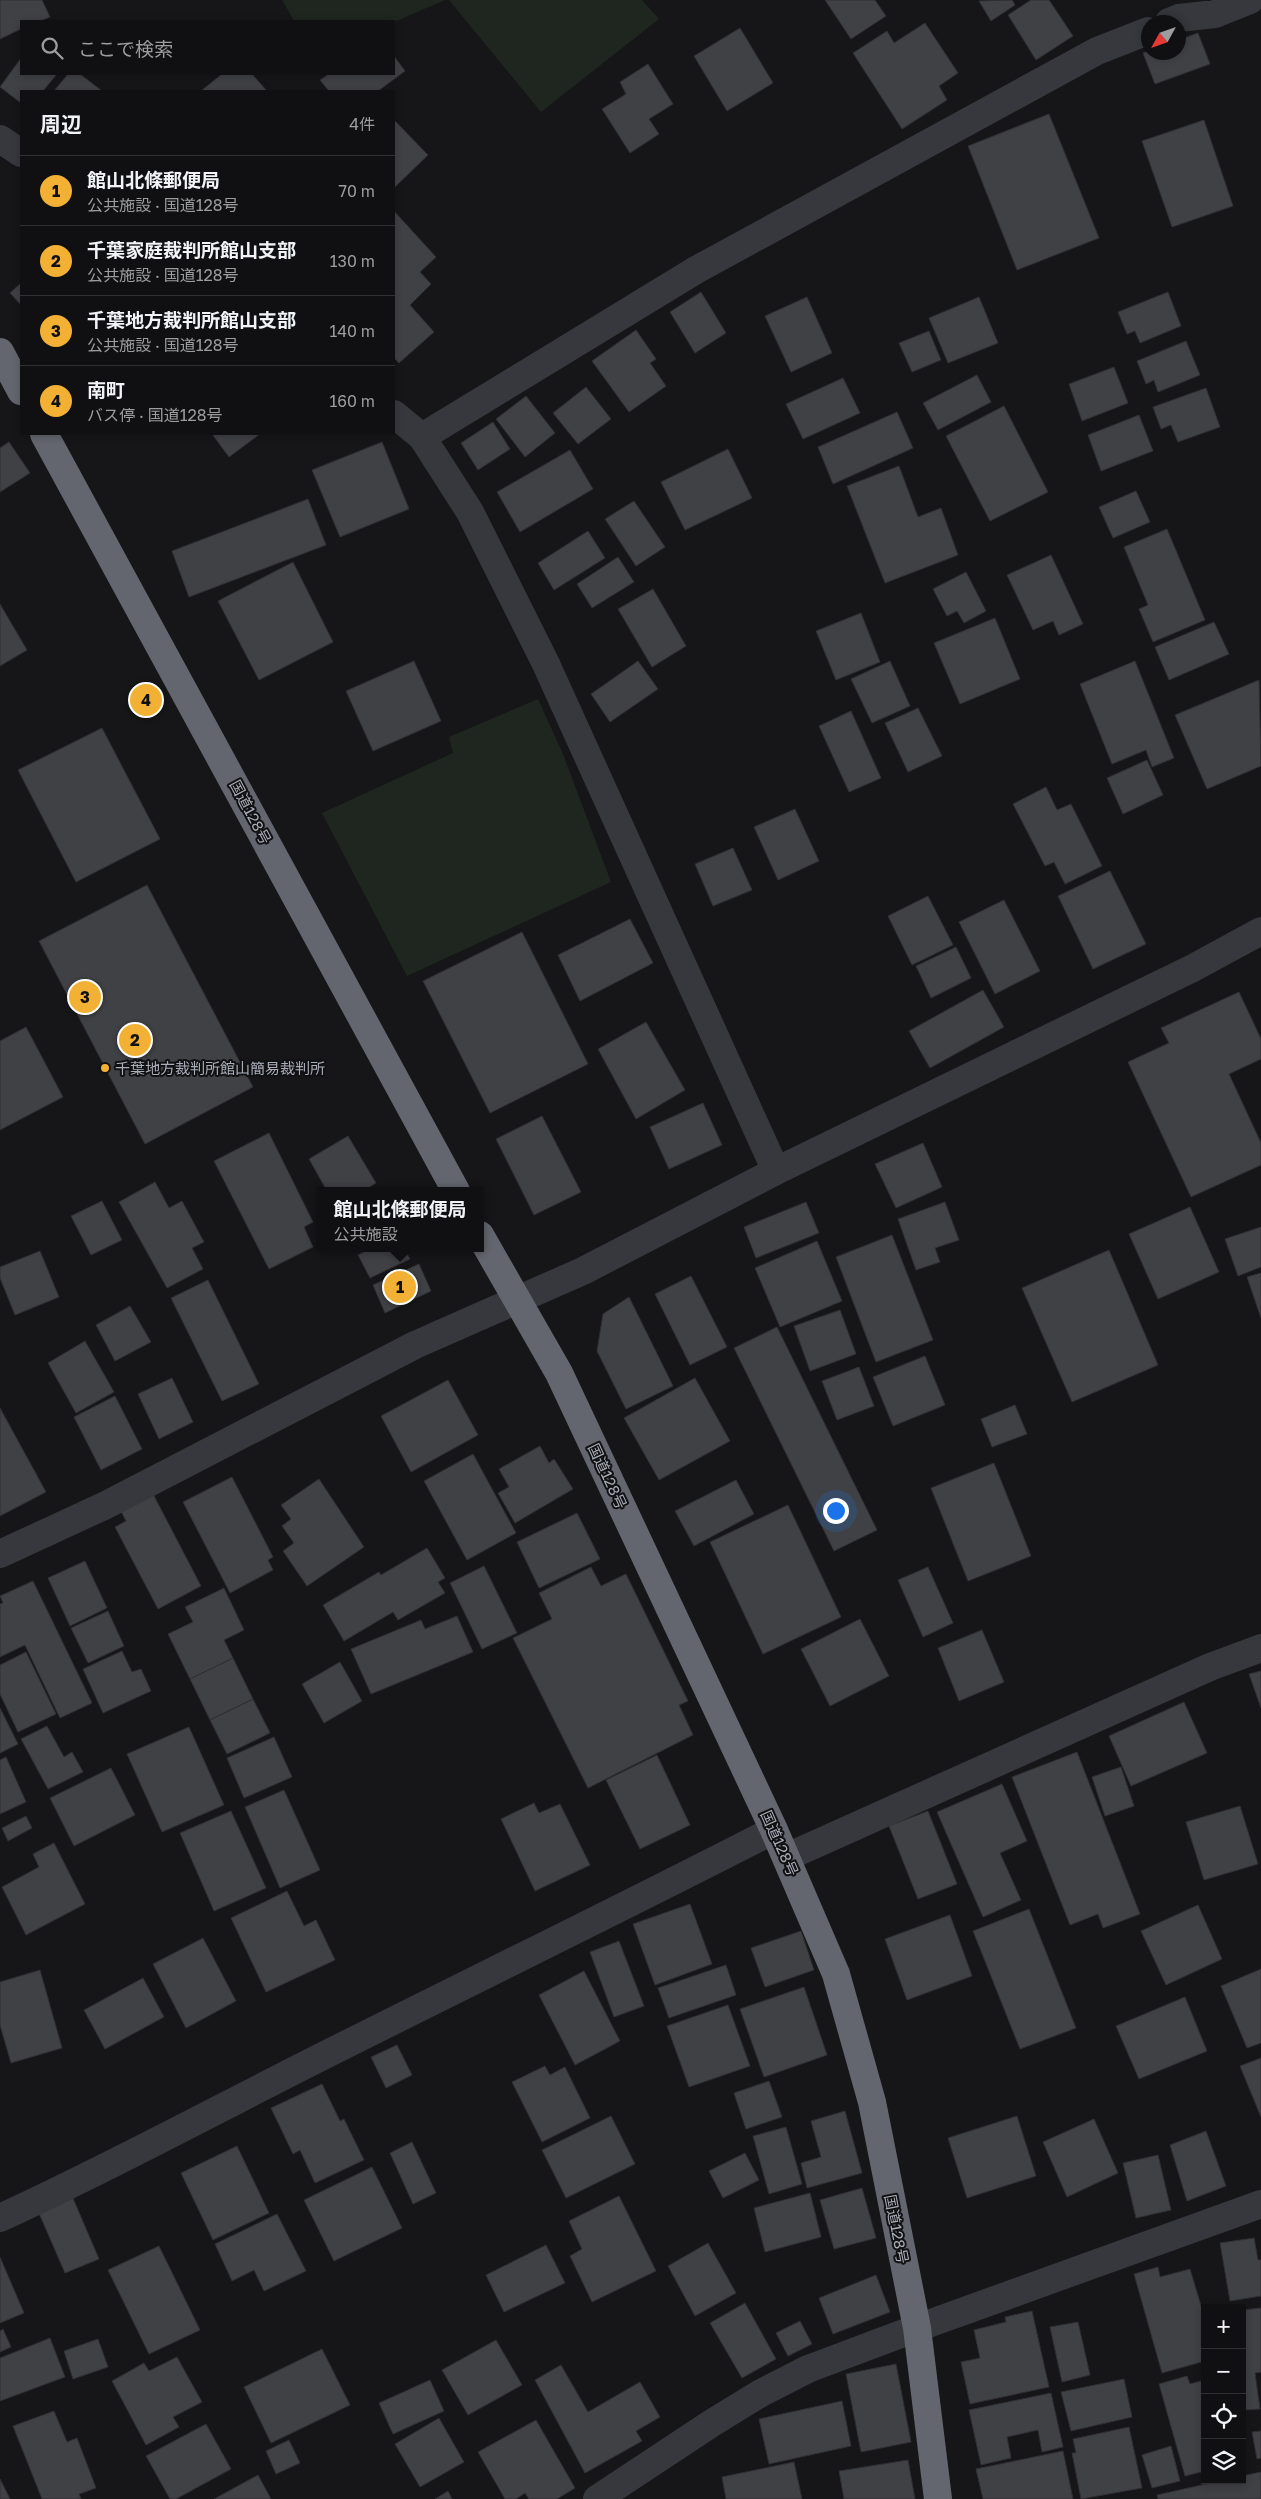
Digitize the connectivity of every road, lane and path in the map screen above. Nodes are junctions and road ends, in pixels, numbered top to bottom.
1 (1250, 0) edge
2 (1186, 17) edge
3 (1141, 33) edge
4 (0, 139) edge
5 (20, 152) edge
6 (0, 352) edge
7 (20, 389) edge
8 (395, 415) edge
9 (45, 435) edge
10 (422, 437) junction
11 (1261, 930) edge
12 (776, 1171) junction
13 (454, 1187) edge
14 (484, 1242) edge
15 (517, 1300) junction
16 (0, 1554) edge
17 (1261, 1648) edge
18 (774, 1830) junction
19 (787, 1857) junction
20 (1261, 2204) edge
21 (0, 2218) edge
22 (917, 2328) junction
23 (597, 2499) edge
24 (938, 2499) edge

1 - 2 street
3 - 10 street
4 - 5 street
6 - 7 highway
8 - 10 street
9 - 13 highway, 国道128号
10 - 12 street
11 - 12 street
12 - 15 street
14 - 15 highway, 国道128号
15 - 16 street
15 - 18 highway, 国道128号
17 - 19 street
18 - 19 highway, 国道128号
18 - 21 street
19 - 22 highway, 国道128号
20 - 22 street
22 - 23 street
22 - 24 highway, 国道128号

